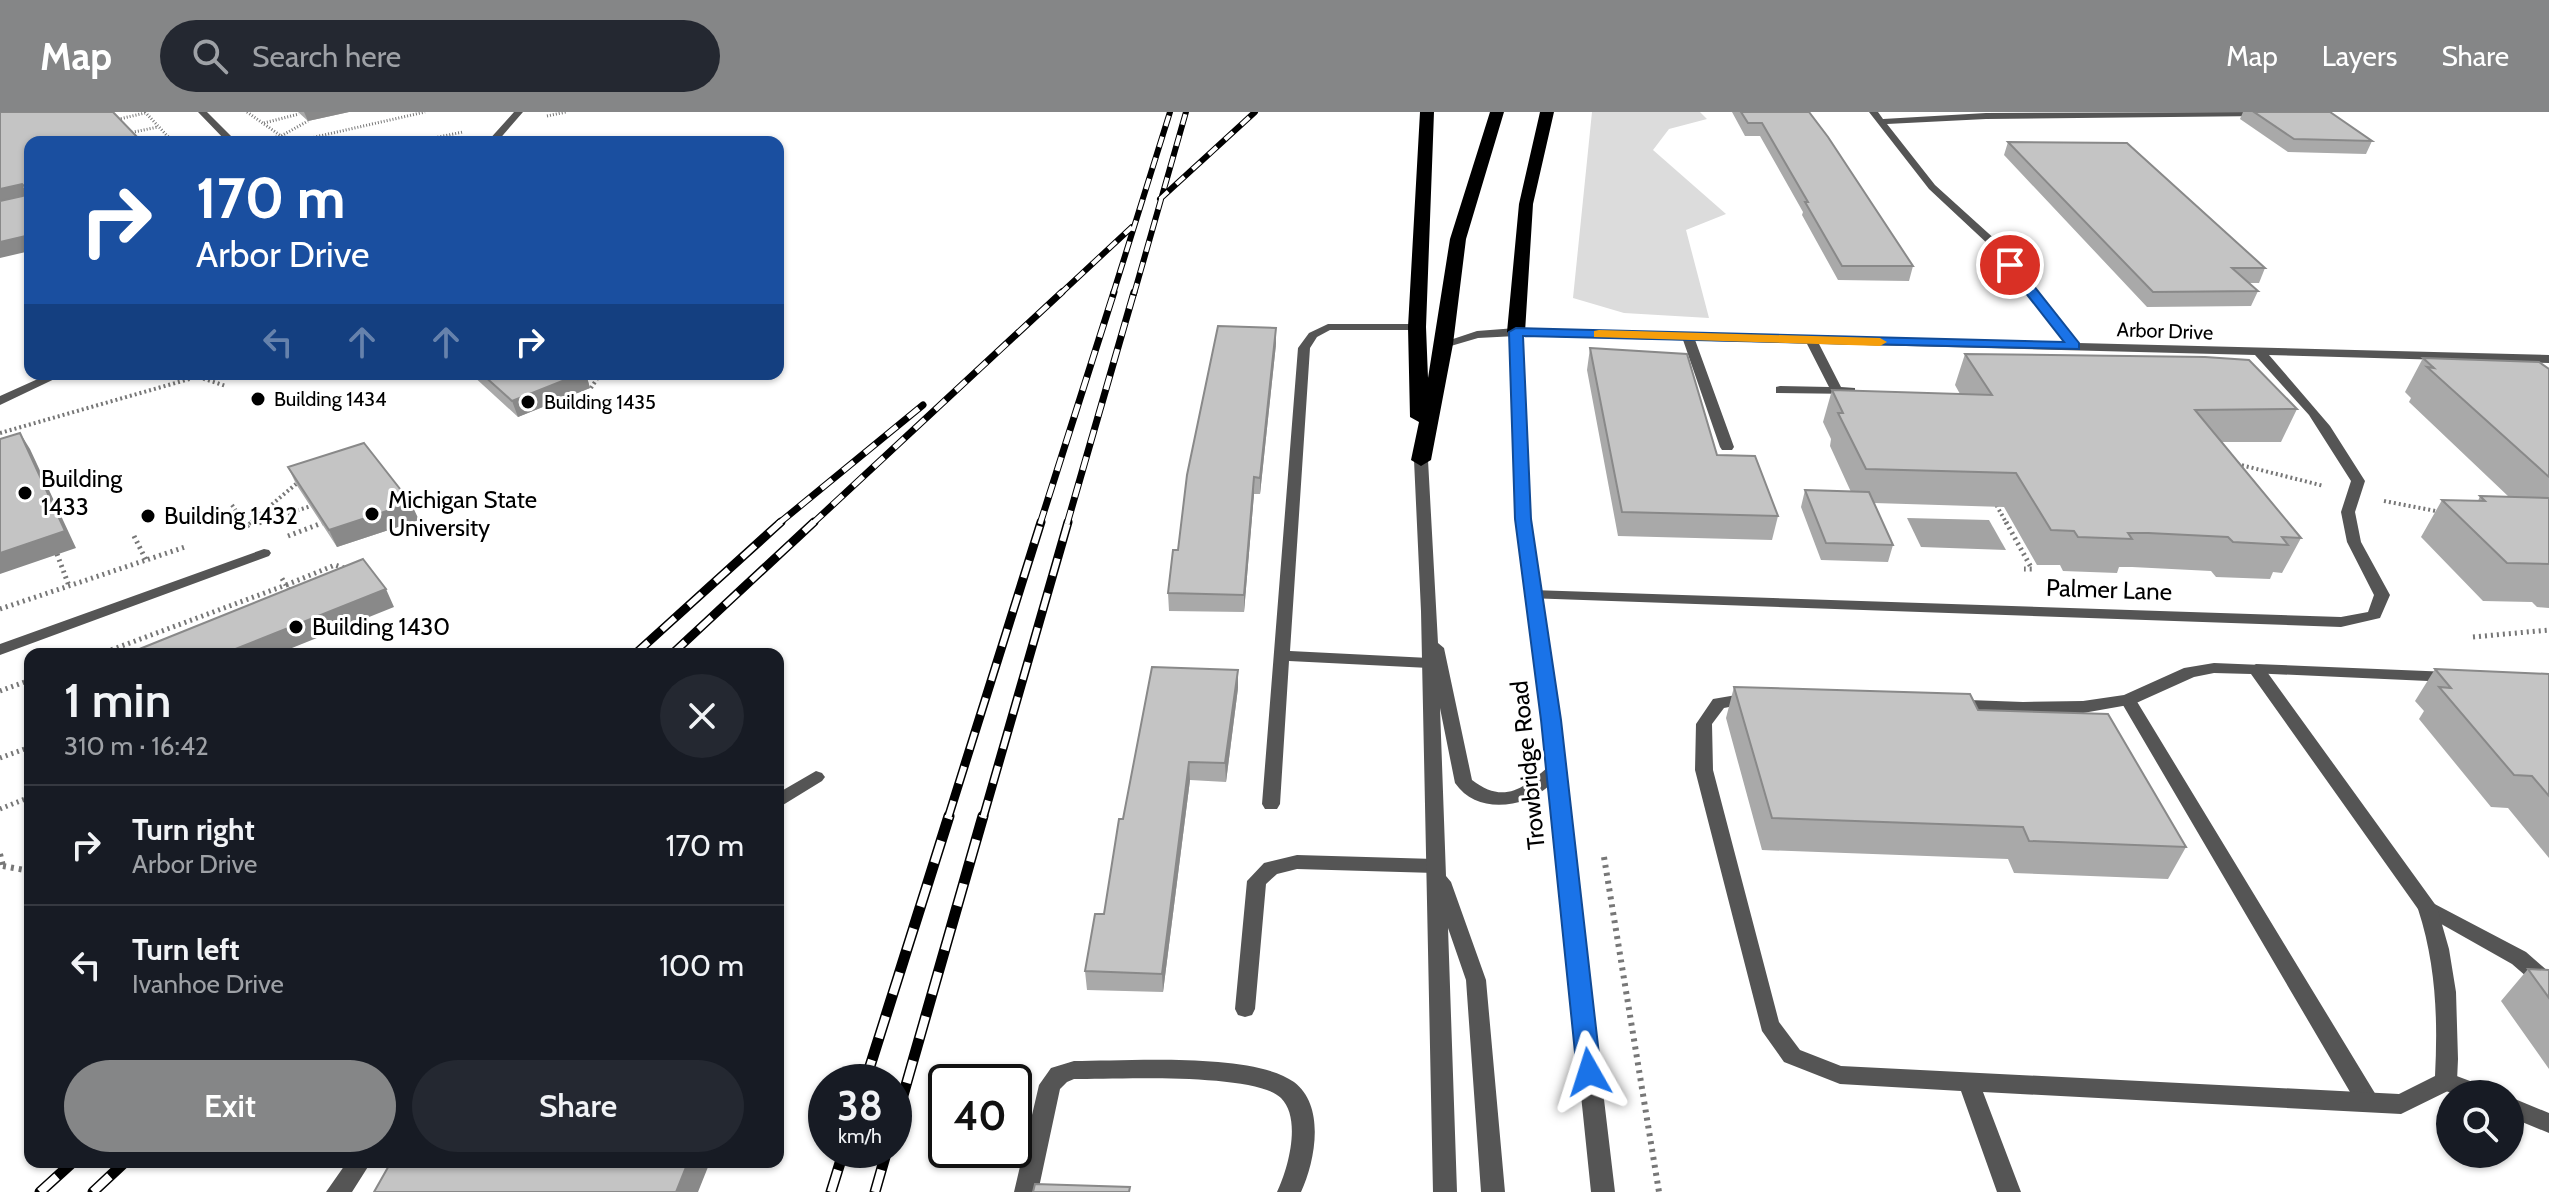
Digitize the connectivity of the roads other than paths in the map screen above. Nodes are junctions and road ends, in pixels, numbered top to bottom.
1 (202, 112) edge
2 (519, 112) edge
3 (1427, 112) edge
4 (1497, 112) edge
5 (1547, 112) edge
6 (1873, 112) edge
7 (2270, 113) edge
8 (1880, 122) junction
9 (226, 136) edge
10 (497, 136) edge
11 (1417, 327) junction
12 (1516, 332) junction
13 (1688, 337) junction
14 (1811, 340) junction
15 (1444, 344) junction
16 (2074, 346) junction
17 (2259, 352) junction
18 (2549, 359) edge
19 (46, 380) edge
20 (1780, 390) dead end
21 (1837, 391) junction
22 (1865, 392) edge
23 (0, 401) edge
24 (1727, 447) dead end
25 (1421, 460) junction
26 (264, 553) dead end
27 (1532, 595) junction
28 (1429, 611) junction
29 (0, 650) edge
30 (1282, 656) junction
31 (1429, 663) junction
32 (2256, 669) junction
33 (2472, 678) edge
34 (2128, 700) junction
35 (1555, 771) junction
36 (816, 777) dead end
37 (784, 798) edge
38 (1271, 804) dead end
39 (1435, 866) junction
40 (2427, 907) junction
41 (2549, 984) edge
42 (1245, 1009) dead end
43 (2446, 1080) edge
44 (1969, 1083) junction
45 (2436, 1086) edge
46 (2368, 1102) junction
47 (2524, 1113) edge
48 (2549, 1123) edge
49 (356, 1168) edge
50 (338, 1192) edge
51 (1026, 1192) edge
52 (1289, 1192) edge
53 (1445, 1192) edge
54 (1493, 1192) edge
55 (1603, 1192) edge
56 (2009, 1192) edge

1 - 9 street
2 - 10 street
3 - 11 highway
4 - 15 highway
5 - 12 highway
6 - 8 street
7 - 8 street
8 - 16 street
11 - 25 highway
11 - 30 street
12 - 13 street, Arbor Drive
12 - 15 street, Arbor Drive
12 - 27 street, Trowbridge Road
13 - 14 street, Arbor Drive
13 - 24 street
14 - 16 street, Arbor Drive
14 - 21 street
15 - 25 highway
16 - 17 street, Arbor Drive
17 - 18 street, Arbor Drive
17 - 27 street, Palmer Lane
19 - 23 street
20 - 21 street
21 - 22 street
25 - 28 street
26 - 29 street
27 - 35 street, Trowbridge Road
28 - 31 street
28 - 35 street
30 - 31 street
30 - 38 street
31 - 39 street
32 - 33 street
32 - 34 street
32 - 40 street
34 - 44 street
34 - 46 street
35 - 55 street, Trowbridge Road
36 - 37 street
39 - 42 street
39 - 53 street
39 - 54 street
40 - 41 street
40 - 43 street
44 - 46 street
44 - 56 street
45 - 46 street
47 - 48 street
49 - 50 street
51 - 52 street

